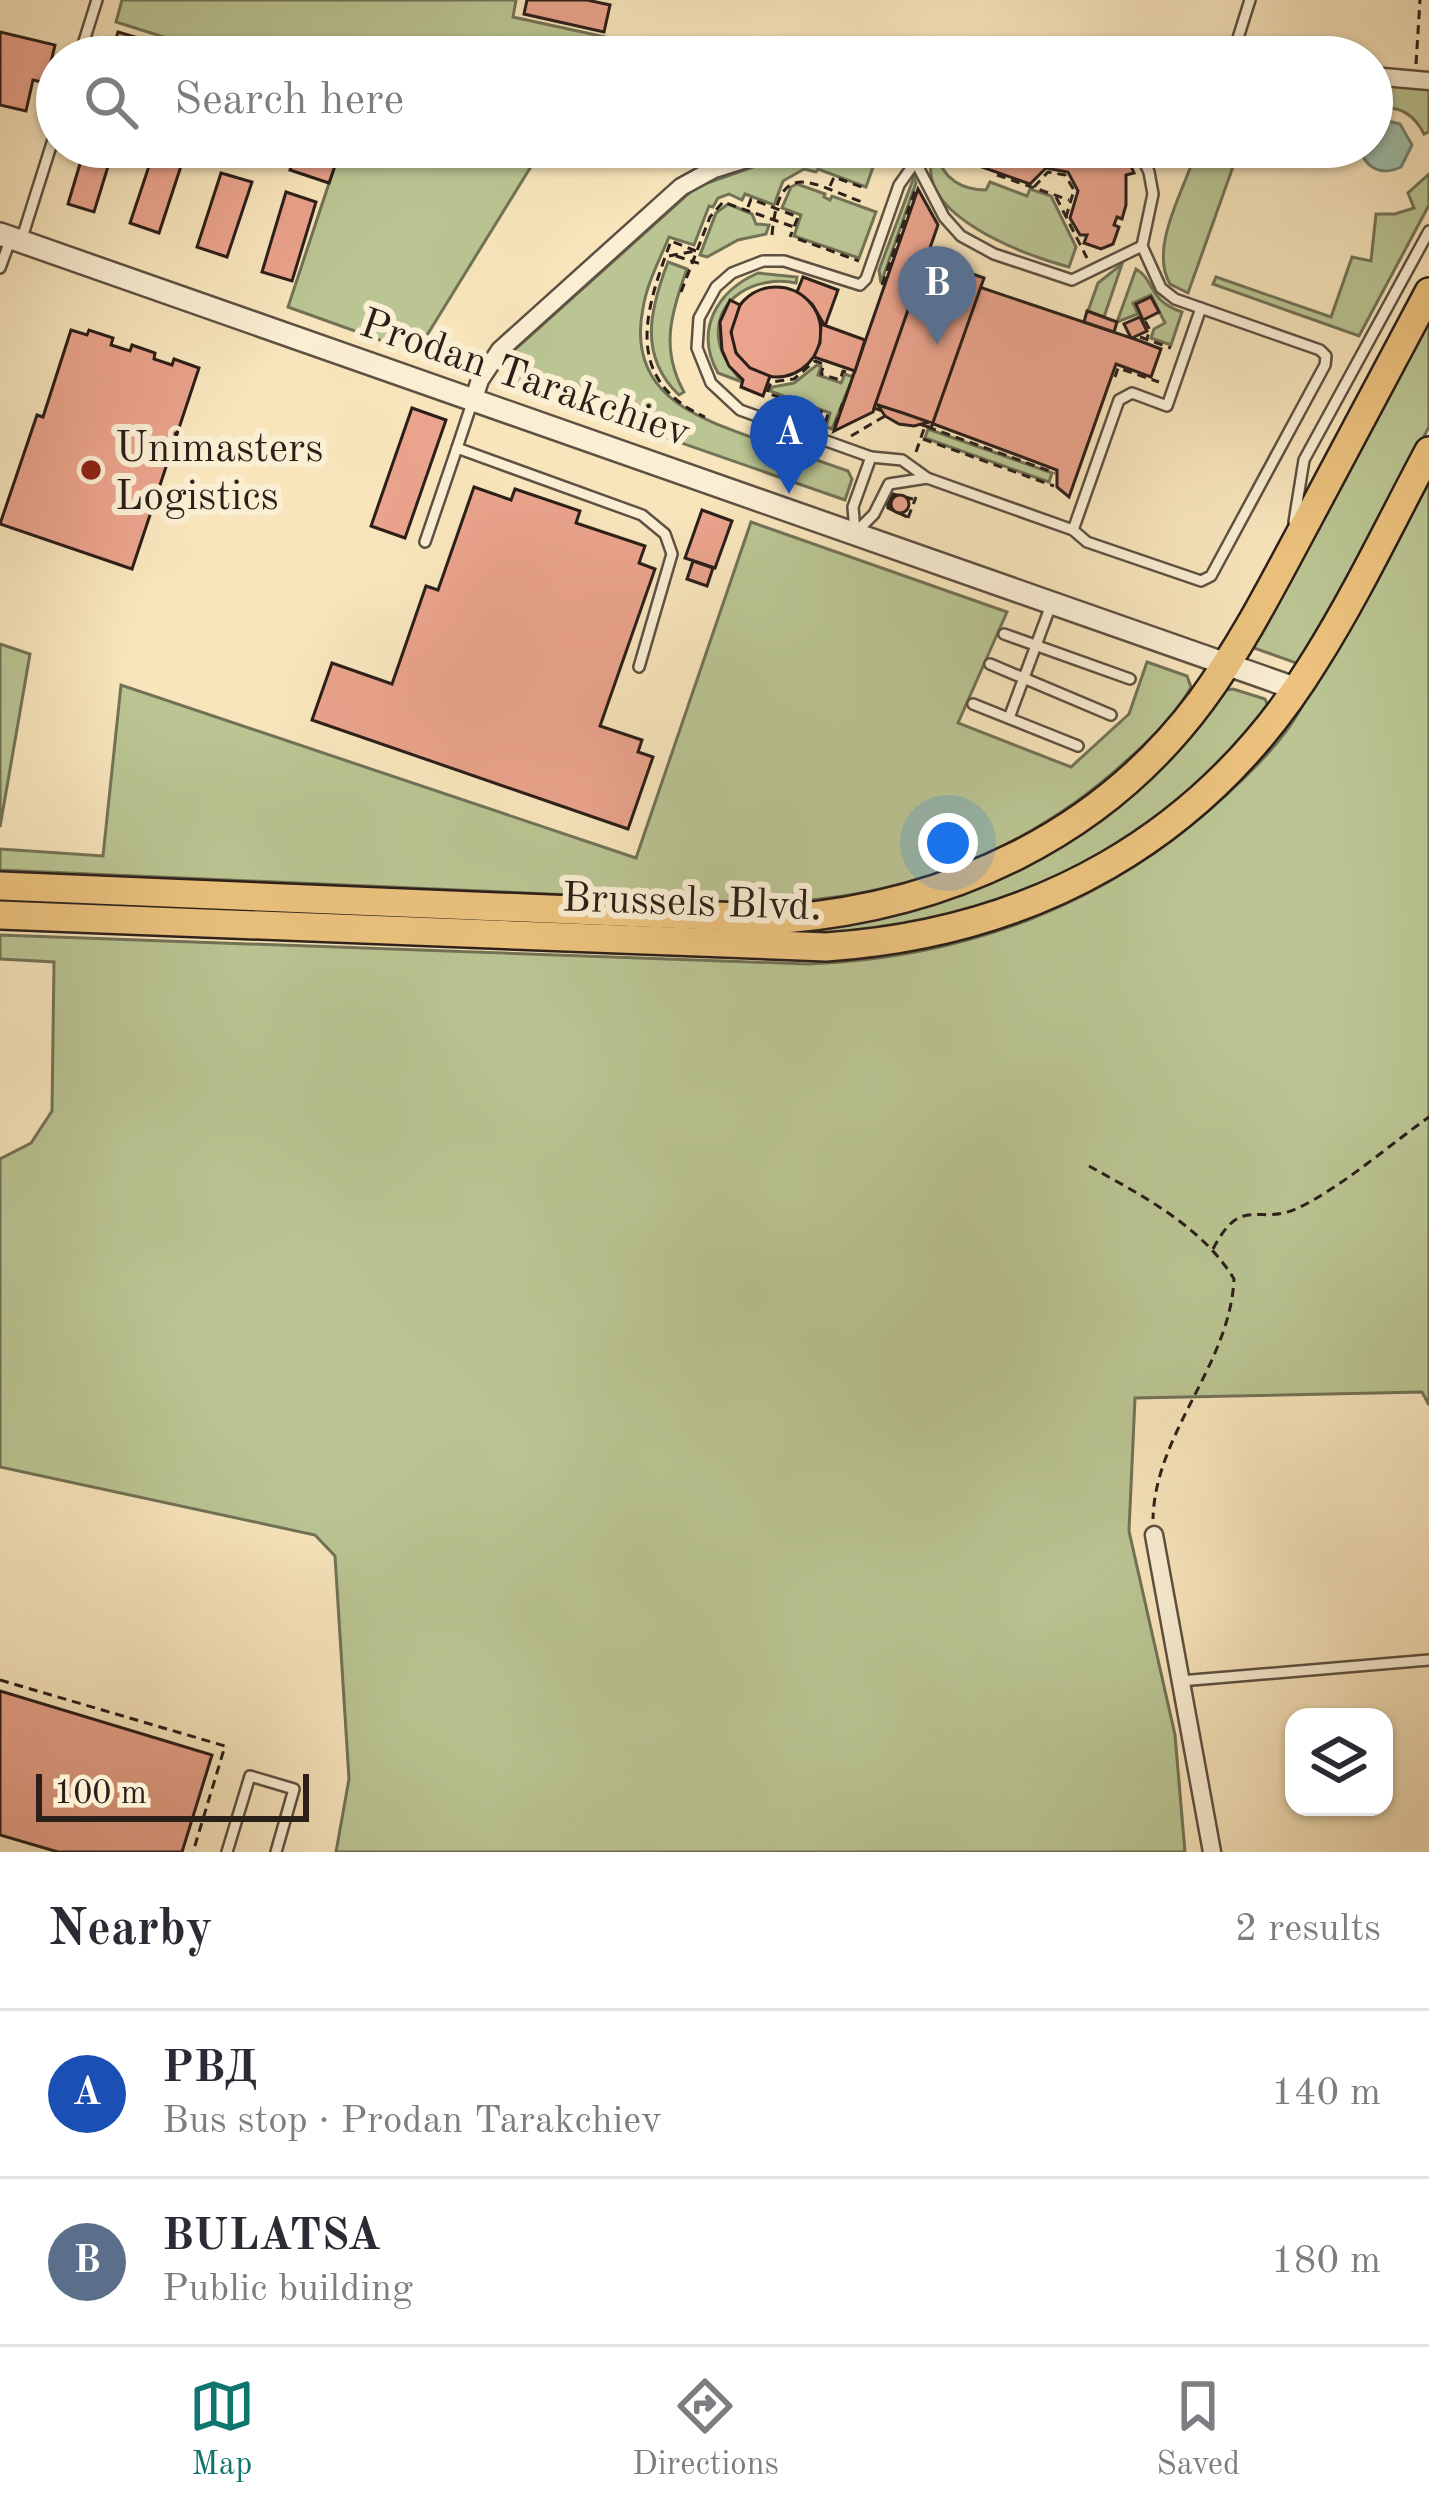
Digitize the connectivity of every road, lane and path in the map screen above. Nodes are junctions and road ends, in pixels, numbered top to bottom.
1 (97, 0) edge
2 (1250, 0) edge
3 (1420, 1) edge
4 (1408, 2) edge
5 (1407, 30) dead end
6 (1418, 31) junction
7 (86, 36) edge
8 (1239, 36) edge
9 (1422, 77) edge
10 (40, 168) edge
11 (717, 168) edge
12 (909, 168) edge
13 (919, 168) edge
14 (1147, 168) edge
15 (997, 175) dead end
16 (848, 182) junction
17 (917, 187) dead end
18 (1034, 188) junction
19 (828, 189) junction
20 (867, 189) dead end
21 (844, 195) junction
22 (1055, 195) junction
23 (1072, 201) junction
24 (862, 202) dead end
25 (747, 209) junction
26 (777, 209) junction
27 (1066, 217) junction
28 (774, 219) junction
29 (794, 227) junction
30 (1429, 230) edge
31 (772, 235) dead end
32 (790, 236) dead end
33 (10, 238) edge
34 (798, 239) dead end
35 (1142, 246) junction
36 (697, 251) junction
37 (674, 255) junction
38 (666, 256) junction
39 (861, 261) dead end
40 (693, 262) junction
41 (1090, 263) dead end
42 (701, 264) dead end
43 (0, 268) edge
44 (882, 285) dead end
45 (681, 292) dead end
46 (1429, 292) edge
47 (1201, 308) junction
48 (1145, 321) dead end
49 (390, 347) dead end
50 (1172, 349) dead end
51 (488, 350) dead end
52 (440, 357) junction
53 (429, 360) dead end
54 (852, 374) dead end
55 (1115, 377) dead end
56 (1160, 382) dead end
57 (474, 398) junction
58 (844, 399) dead end
59 (885, 416) dead end
60 (705, 417) dead end
61 (914, 426) dead end
62 (924, 430) junction
63 (845, 436) dead end
64 (457, 448) junction
65 (1429, 451) edge
66 (871, 457) junction
67 (1055, 472) dead end
68 (927, 478) junction
69 (1054, 486) dead end
70 (916, 497) dead end
71 (908, 518) dead end
72 (1073, 530) junction
73 (855, 532) junction
74 (425, 542) dead end
75 (1290, 552) junction
76 (1053, 602) junction
77 (1004, 634) dead end
78 (1036, 646) junction
79 (991, 664) dead end
80 (1227, 664) junction
81 (639, 667) dead end
82 (1024, 678) junction
83 (1130, 679) dead end
84 (1297, 689) junction
85 (973, 704) dead end
86 (1111, 715) dead end
87 (1009, 718) junction
88 (1078, 746) dead end
89 (0, 886) edge
90 (0, 915) edge
91 (1429, 1117) edge
92 (1089, 1166) dead end
93 (1213, 1250) junction
94 (1154, 1535) joint
95 (1429, 1660) edge
96 (0, 1680) edge
97 (1180, 1681) junction
98 (193, 1852) edge
99 (227, 1852) edge
100 (276, 1852) edge
101 (1212, 1852) edge

1 - 7 lane
2 - 8 lane
3 - 4 path
3 - 6 path
5 - 6 path
6 - 9 path
10 - 33 lane
11 - 57 street
12 - 66 lane
13 - 35 lane
14 - 35 lane
15 - 18 path
16 - 19 path
16 - 20 path
16 - 21 path
17 - 44 path
18 - 22 path
18 - 23 path
19 - 21 path
19 - 26 path
21 - 24 path
22 - 23 path
22 - 27 path
23 - 27 path
25 - 26 path
25 - 28 path
25 - 36 path
26 - 28 path
26 - 29 path
27 - 41 path
28 - 29 path
28 - 31 path
29 - 32 path
30 - 75 lane
33 - 43 lane
33 - 57 street, Prodan Tarakchiev
34 - 39 path
35 - 47 lane
36 - 37 path
36 - 38 path
36 - 40 path
37 - 38 path
37 - 40 path
38 - 60 path
40 - 42 path
40 - 45 path
46 - 75 main road, Brussels Blvd.
47 - 72 lane
47 - 72 lane
48 - 50 path
49 - 52 path
51 - 52 path
52 - 53 path
54 - 58 path
55 - 56 path
57 - 64 lane
57 - 73 street, Prodan Tarakchiev
59 - 63 path
61 - 62 path
62 - 67 path
62 - 69 path
64 - 74 lane
64 - 81 lane
65 - 84 main road, Brussels Blvd.
66 - 68 lane
66 - 73 lane
68 - 72 lane
68 - 73 lane
70 - 71 path
73 - 76 street, Prodan Tarakchiev
75 - 80 main road, Brussels Blvd.
76 - 78 lane
76 - 80 street, Prodan Tarakchiev
77 - 78 lane
78 - 82 lane
78 - 83 lane
79 - 82 lane
80 - 84 street, Prodan Tarakchiev
80 - 89 main road, Brussels Blvd.
82 - 86 lane
82 - 87 lane
84 - 90 main road, Brussels Blvd.
85 - 87 lane
87 - 88 lane
91 - 93 path
92 - 93 path
93 - 94 path
94 - 97 street
95 - 97 lane
96 - 98 path
97 - 101 street
99 - 100 lane

